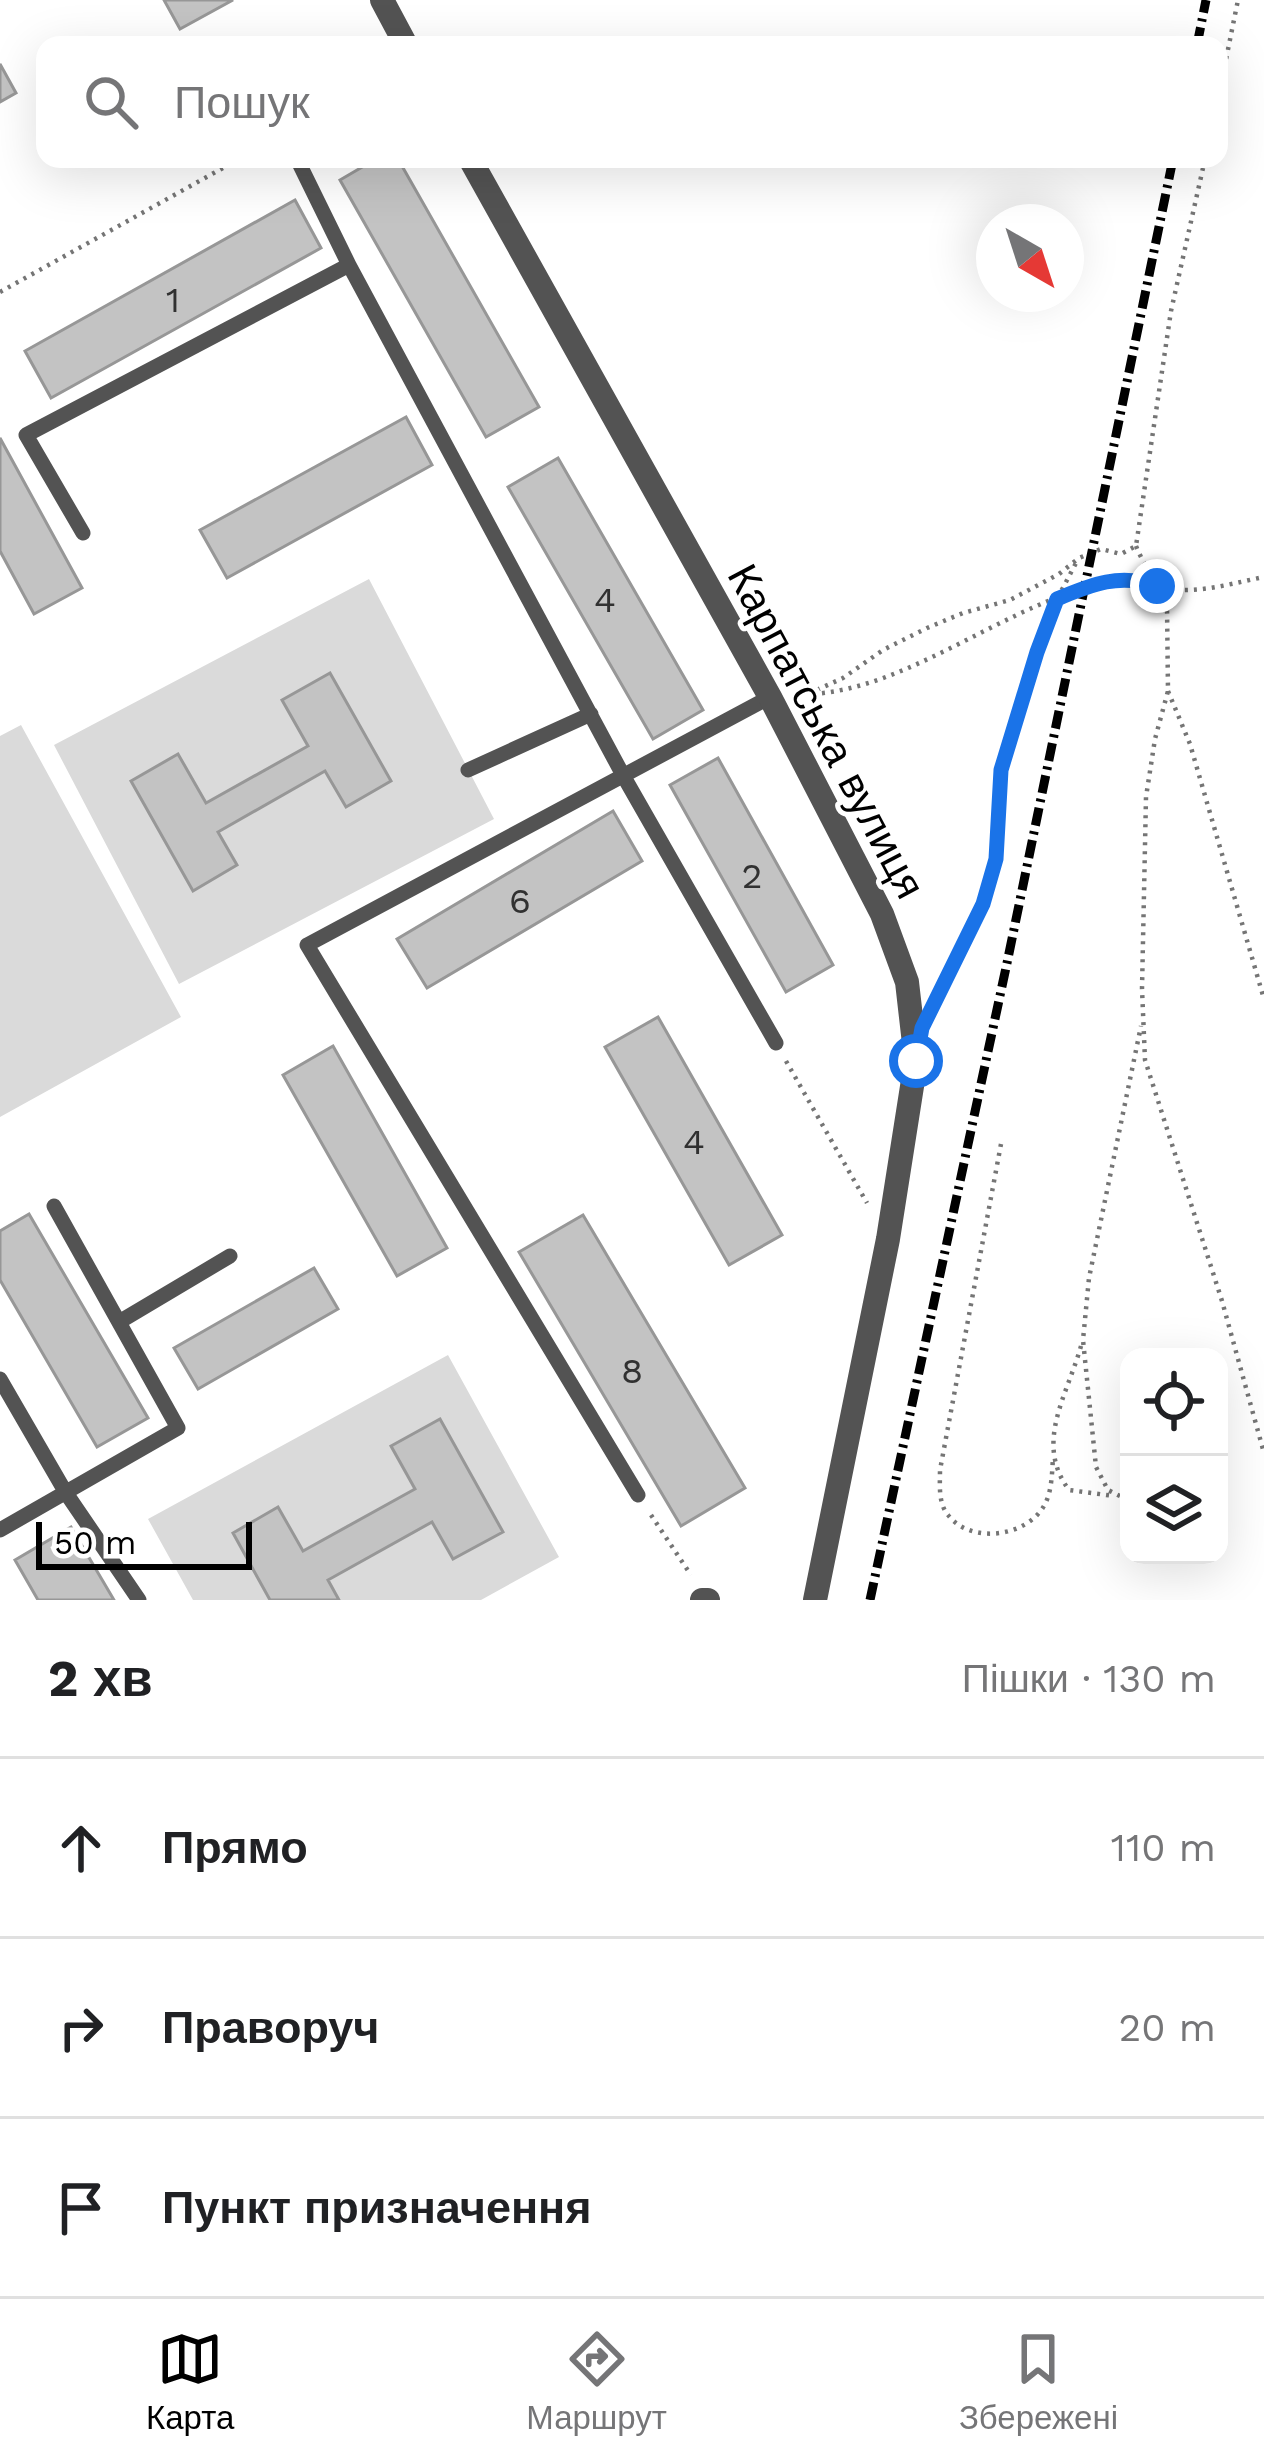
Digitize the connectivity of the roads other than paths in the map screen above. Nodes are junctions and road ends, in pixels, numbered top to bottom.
1 (382, 0) edge
2 (401, 36) edge
3 (301, 168) edge
4 (475, 168) edge
5 (349, 265) junction
6 (83, 533) dead end
7 (770, 697) junction
8 (591, 714) junction
9 (468, 770) dead end
10 (623, 777) junction
11 (776, 1043) road end
12 (54, 1206) dead end
13 (230, 1256) dead end
14 (119, 1322) junction
15 (0, 1379) edge
16 (67, 1493) junction
17 (638, 1495) road end
18 (0, 1530) edge
19 (140, 1600) edge
20 (815, 1600) edge

1 - 2 street
3 - 5 lane
4 - 7 street, Карпатська вулиця
5 - 6 lane
5 - 8 lane
7 - 10 lane
7 - 20 street, Карпатська вулиця
8 - 9 lane
8 - 10 lane
10 - 11 lane
10 - 17 lane
12 - 14 lane
13 - 14 lane
14 - 16 lane
15 - 16 lane
16 - 18 lane
16 - 19 lane

